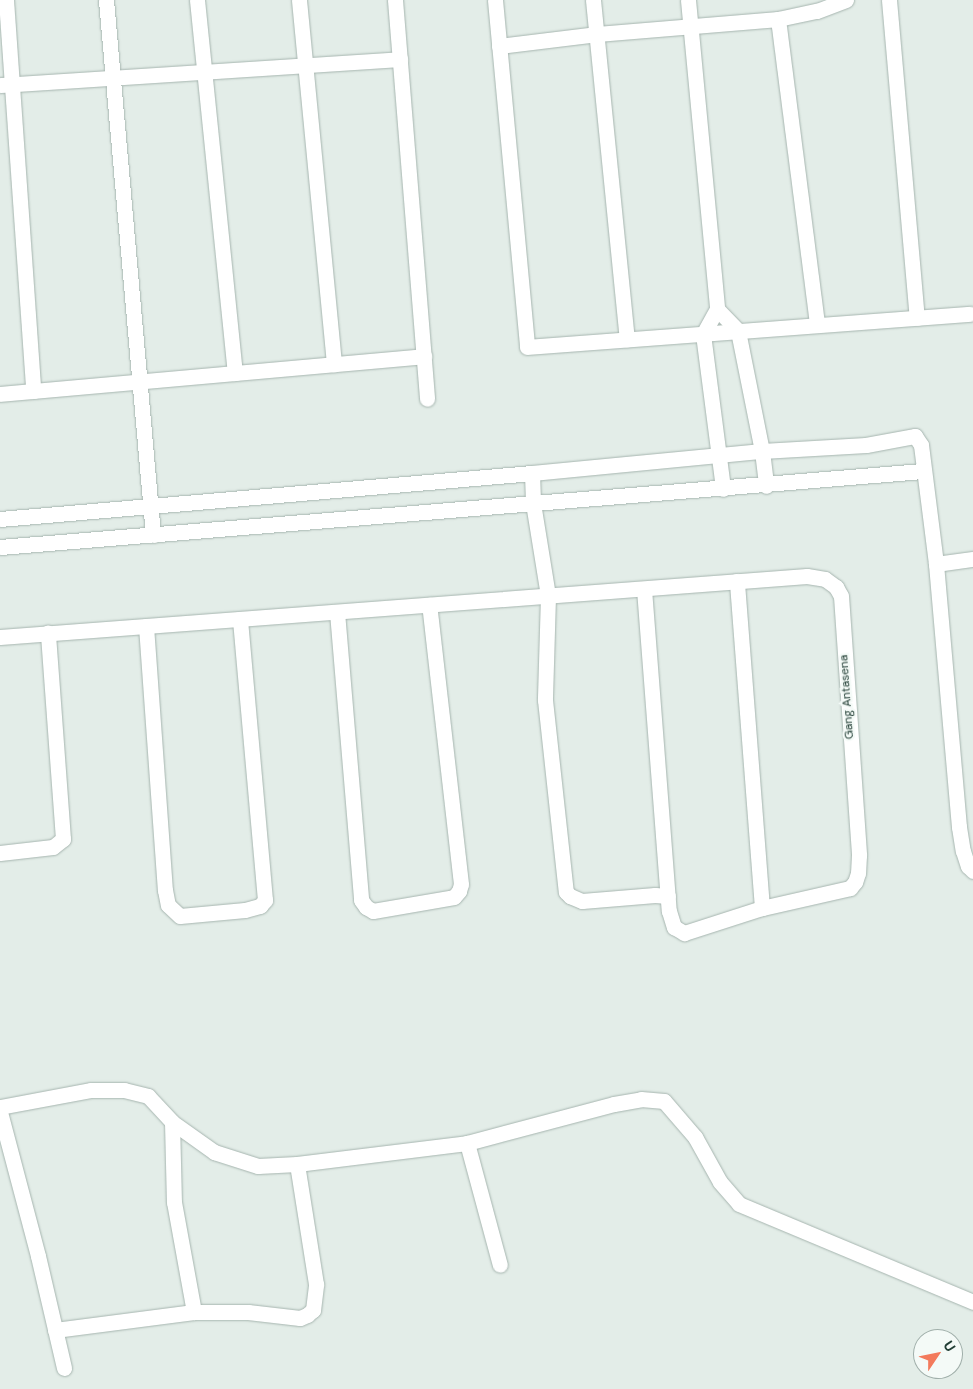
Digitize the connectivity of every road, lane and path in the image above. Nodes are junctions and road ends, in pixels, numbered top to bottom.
1 (6, 0) edge
2 (106, 0) edge
3 (197, 0) edge
4 (299, 0) edge
5 (395, 0) edge
6 (495, 0) edge
7 (593, 0) edge
8 (688, 0) edge
9 (846, 0) edge
10 (889, 0) edge
11 (813, 6) edge
12 (778, 18) junction
13 (691, 25) junction
14 (596, 34) junction
15 (499, 46) junction
16 (400, 59) junction
17 (306, 65) junction
18 (204, 72) junction
19 (113, 78) junction
20 (6, 85) edge
21 (717, 309) junction
22 (970, 314) dead end
23 (917, 318) junction
24 (817, 325) junction
25 (738, 331) junction
26 (703, 334) junction
27 (627, 339) junction
28 (424, 356) junction
29 (334, 364) junction
30 (235, 373) junction
31 (140, 381) junction
32 (33, 391) junction
33 (0, 394) edge
34 (427, 399) dead end
35 (762, 450) junction
36 (720, 455) junction
37 (923, 472) junction
38 (532, 473) junction
39 (766, 486) junction
40 (723, 489) junction
41 (533, 503) junction
42 (151, 505) junction
43 (0, 519) edge
44 (153, 534) junction
45 (0, 547) edge
46 (973, 560) edge
47 (936, 564) junction
48 (737, 582) junction
49 (644, 589) junction
50 (548, 596) junction
51 (429, 605) junction
52 (337, 612) junction
53 (240, 619) junction
54 (146, 626) junction
55 (48, 634) junction
56 (0, 637) edge
57 (0, 852) edge
58 (973, 871) edge
59 (668, 896) junction
60 (762, 908) junction
61 (0, 1107) edge
62 (0, 1112) edge
63 (172, 1122) junction
64 (467, 1143) junction
65 (297, 1164) junction
66 (500, 1265) dead end
67 (973, 1302) edge
68 (194, 1312) junction
69 (55, 1330) junction
70 (64, 1368) dead end

1 - 20 street
2 - 19 street
3 - 18 street
4 - 17 street
5 - 16 street
6 - 15 street
7 - 14 street
8 - 13 street
9 - 11 street
10 - 23 street
11 - 12 street
12 - 13 street
12 - 24 street
13 - 14 street
13 - 21 street
14 - 15 street
14 - 27 street
15 - 27 street
16 - 17 street
16 - 28 street
17 - 18 street
17 - 29 street
18 - 19 street
18 - 30 street
19 - 20 street
19 - 31 street
20 - 32 street
21 - 25 street
21 - 26 street
22 - 23 street
23 - 24 street
24 - 25 street
25 - 26 street
25 - 35 street
26 - 27 street
26 - 36 street
28 - 29 street
28 - 34 street
29 - 30 street
30 - 31 street
31 - 32 street
31 - 42 street
32 - 33 street
35 - 36 street
35 - 37 street
35 - 39 street
36 - 38 street
36 - 40 street
37 - 39 street
37 - 47 street
38 - 41 street
38 - 42 street
39 - 40 street
40 - 41 street
41 - 44 street
41 - 50 street
42 - 43 street
42 - 44 street
44 - 45 street
46 - 47 street
47 - 58 street
48 - 49 street
48 - 60 street
48 - 60 street, Gang Antasena
49 - 50 street
49 - 59 street, Gang Antasena
50 - 51 street
50 - 59 street
51 - 52 street
51 - 52 street
52 - 53 street
53 - 54 street
53 - 54 street
54 - 55 street
55 - 56 street
55 - 57 street
59 - 60 street, Gang Antasena
61 - 63 street
62 - 69 street
63 - 65 street
63 - 68 street
64 - 65 street
64 - 66 street
64 - 67 street
65 - 68 street
68 - 69 street
69 - 70 street

